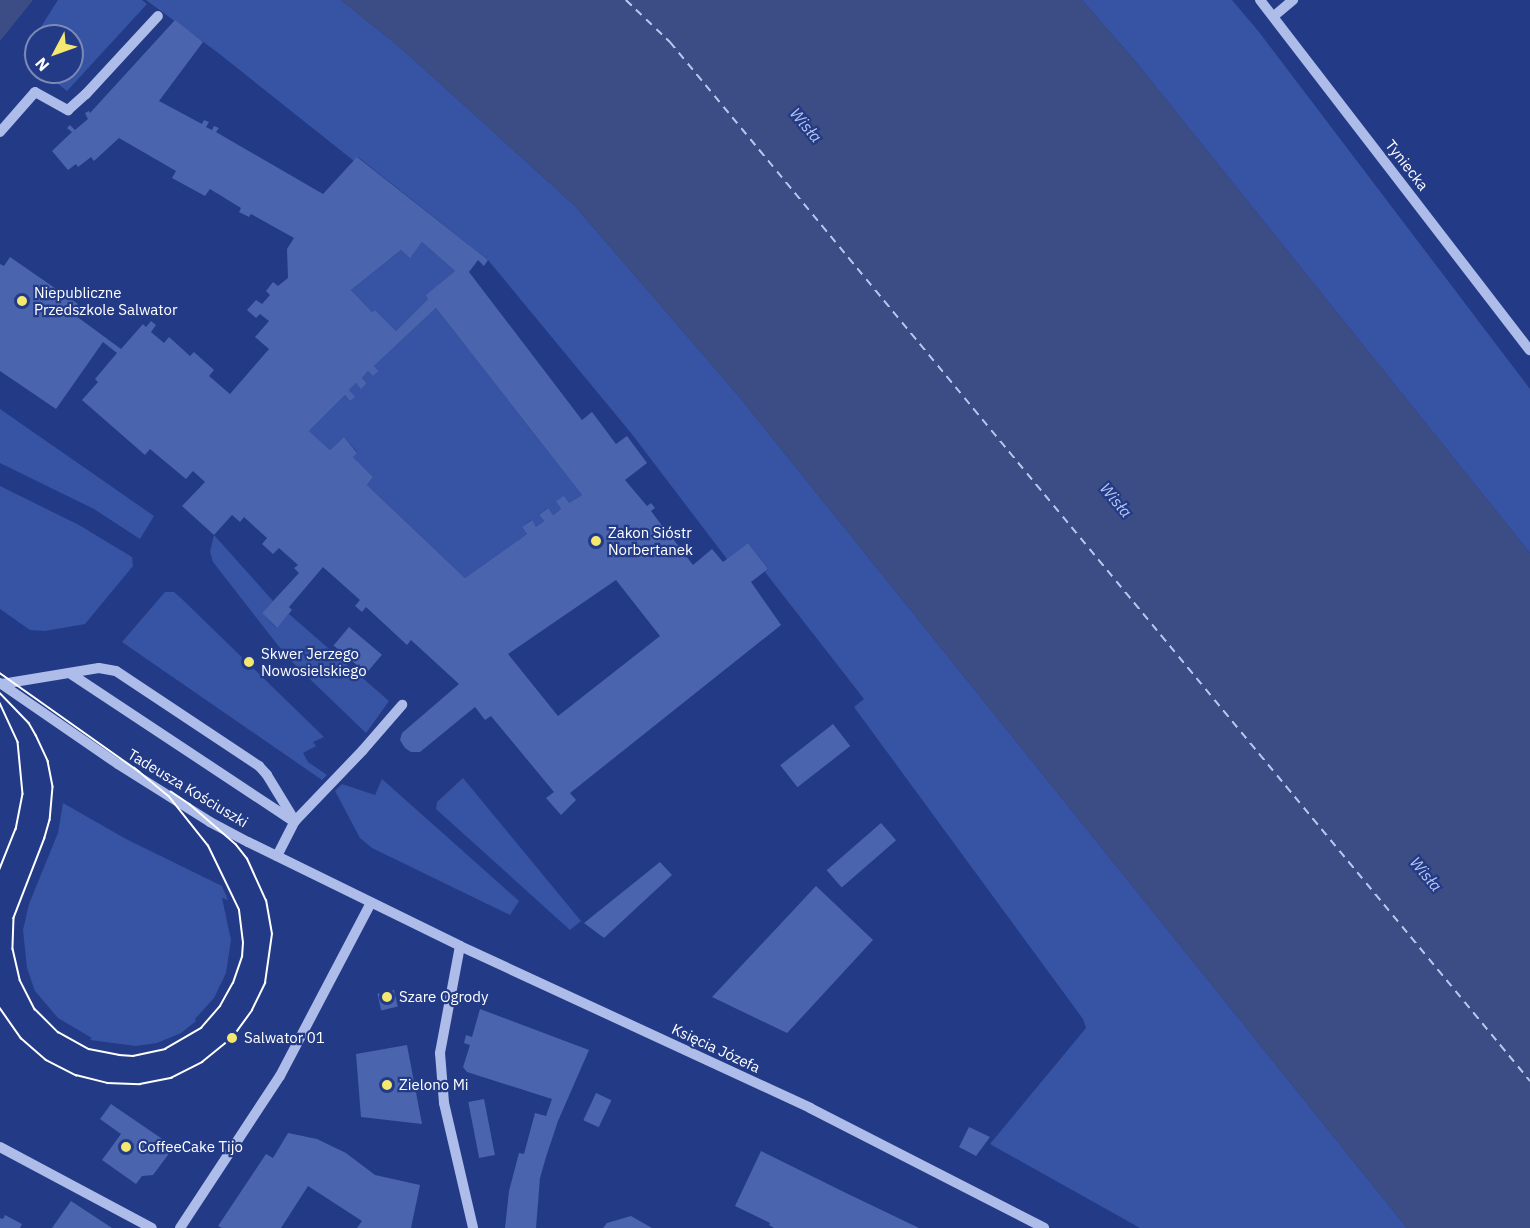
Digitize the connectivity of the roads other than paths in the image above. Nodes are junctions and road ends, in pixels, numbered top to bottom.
1 (1260, 0) edge
2 (1293, 0) edge
3 (158, 16) dead end
4 (1274, 16) junction
5 (0, 132) edge
6 (1530, 350) edge
7 (71, 674) junction
8 (1, 683) edge
9 (402, 705) dead end
10 (295, 822) junction
11 (277, 856) junction
12 (371, 903) junction
13 (460, 946) junction
14 (0, 1147) edge
15 (152, 1228) edge
16 (180, 1228) edge
17 (473, 1228) edge
18 (1044, 1228) edge

1 - 4 street, Tyniecka
2 - 4 street
3 - 5 street
4 - 6 street, Tyniecka
7 - 8 street
7 - 10 street
7 - 10 street
8 - 11 street, Tadeusza Kościuszki
9 - 10 street
10 - 11 street
11 - 12 street, Tadeusza Kościuszki
12 - 13 street, Księcia Józefa
12 - 16 street
13 - 17 street
13 - 18 street, Księcia Józefa
14 - 15 street

